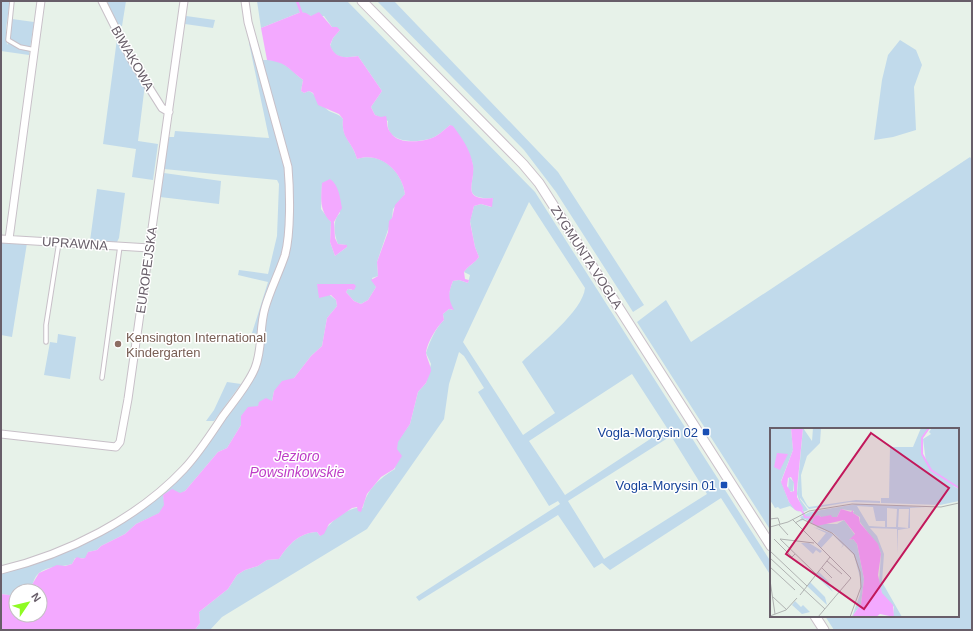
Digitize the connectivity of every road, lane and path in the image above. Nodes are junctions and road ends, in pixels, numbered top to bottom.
1 (12, 1) edge
2 (41, 1) edge
3 (102, 1) edge
4 (184, 1) edge
5 (245, 1) edge
6 (362, 1) edge
7 (35, 50) junction
8 (169, 112) junction
9 (1, 239) edge
10 (9, 239) junction
11 (58, 242) junction
12 (120, 246) junction
13 (150, 248) junction
14 (46, 342) dead end
15 (102, 378) dead end
16 (1, 434) edge
17 (770, 544) edge
18 (1, 570) edge
19 (816, 617) edge
20 (824, 630) edge

1 - 7 lane
2 - 7 street
3 - 8 street, BIWAKOWA
4 - 8 street, EUROPEJSKA
5 - 18 street
6 - 17 street, ZYGMUNTA VOGLA
7 - 10 street
8 - 13 street, EUROPEJSKA
9 - 10 street, UPRAWNA
10 - 11 street, UPRAWNA
11 - 12 street, UPRAWNA
11 - 14 lane
12 - 13 street, UPRAWNA
12 - 15 lane
13 - 16 street, EUROPEJSKA
19 - 20 street

